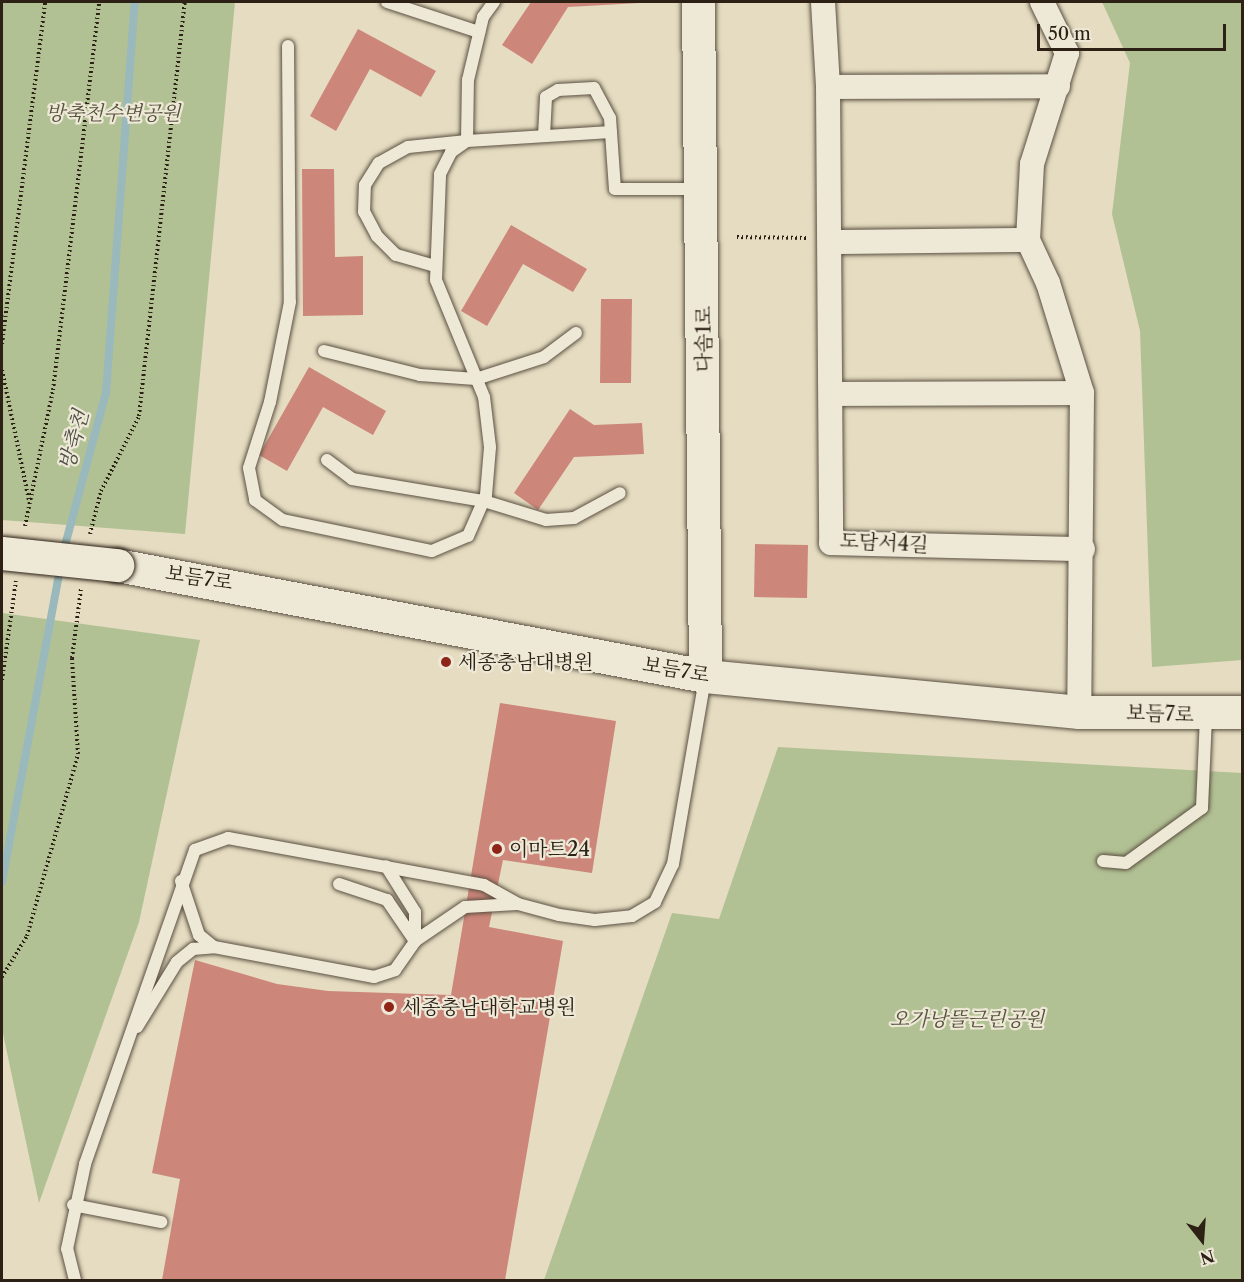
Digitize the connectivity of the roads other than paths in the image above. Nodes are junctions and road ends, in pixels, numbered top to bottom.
1 (387, 2) edge
2 (494, 2) edge
3 (698, 2) edge
4 (823, 2) edge
5 (1042, 2) edge
6 (479, 32) junction
7 (288, 46) dead end
8 (1058, 86) junction
9 (828, 87) junction
10 (611, 132) junction
11 (544, 136) junction
12 (467, 141) junction
13 (703, 189) junction
14 (823, 240) junction
15 (1028, 240) junction
16 (435, 266) junction
17 (576, 333) dead end
18 (324, 351) dead end
19 (476, 379) junction
20 (1082, 393) junction
21 (832, 394) junction
22 (327, 460) dead end
23 (620, 493) dead end
24 (484, 501) junction
25 (1083, 549) junction
26 (14, 552) edge
27 (705, 676) junction
28 (1079, 712) junction
29 (1242, 712) edge
30 (1206, 715) junction
31 (1103, 861) dead end
32 (386, 866) junction
33 (181, 881) junction
34 (339, 884) dead end
35 (518, 904) junction
36 (415, 941) junction
37 (214, 947) junction
38 (127, 1043) junction
39 (74, 1205) junction
40 (161, 1222) dead end
41 (75, 1281) edge

1 - 6 lane
2 - 6 lane
3 - 13 street, 다솜1로
4 - 9 street, 도담서4길
5 - 8 street
6 - 12 lane
7 - 24 lane
8 - 9 street
8 - 15 street
9 - 14 street, 도담서4길
10 - 11 lane
10 - 11 lane
10 - 13 lane
11 - 12 lane
12 - 16 lane
12 - 16 lane
13 - 27 street, 다솜1로
14 - 15 street
14 - 21 street, 도담서4길
15 - 20 street
16 - 19 lane
17 - 19 lane
18 - 19 lane
19 - 24 lane
20 - 21 street
20 - 25 street
21 - 25 street, 도담서4길
22 - 24 lane
23 - 24 lane
25 - 28 street
26 - 27 street, 보듬7로, bridge
27 - 28 street, 보듬7로
27 - 35 lane
28 - 30 street, 보듬7로
29 - 30 street, 보듬7로
30 - 31 lane
32 - 33 lane
32 - 35 lane
32 - 36 lane
33 - 37 lane
33 - 38 lane
34 - 36 lane
35 - 36 lane
36 - 37 lane
37 - 38 lane
38 - 39 lane
39 - 40 lane
39 - 41 lane

